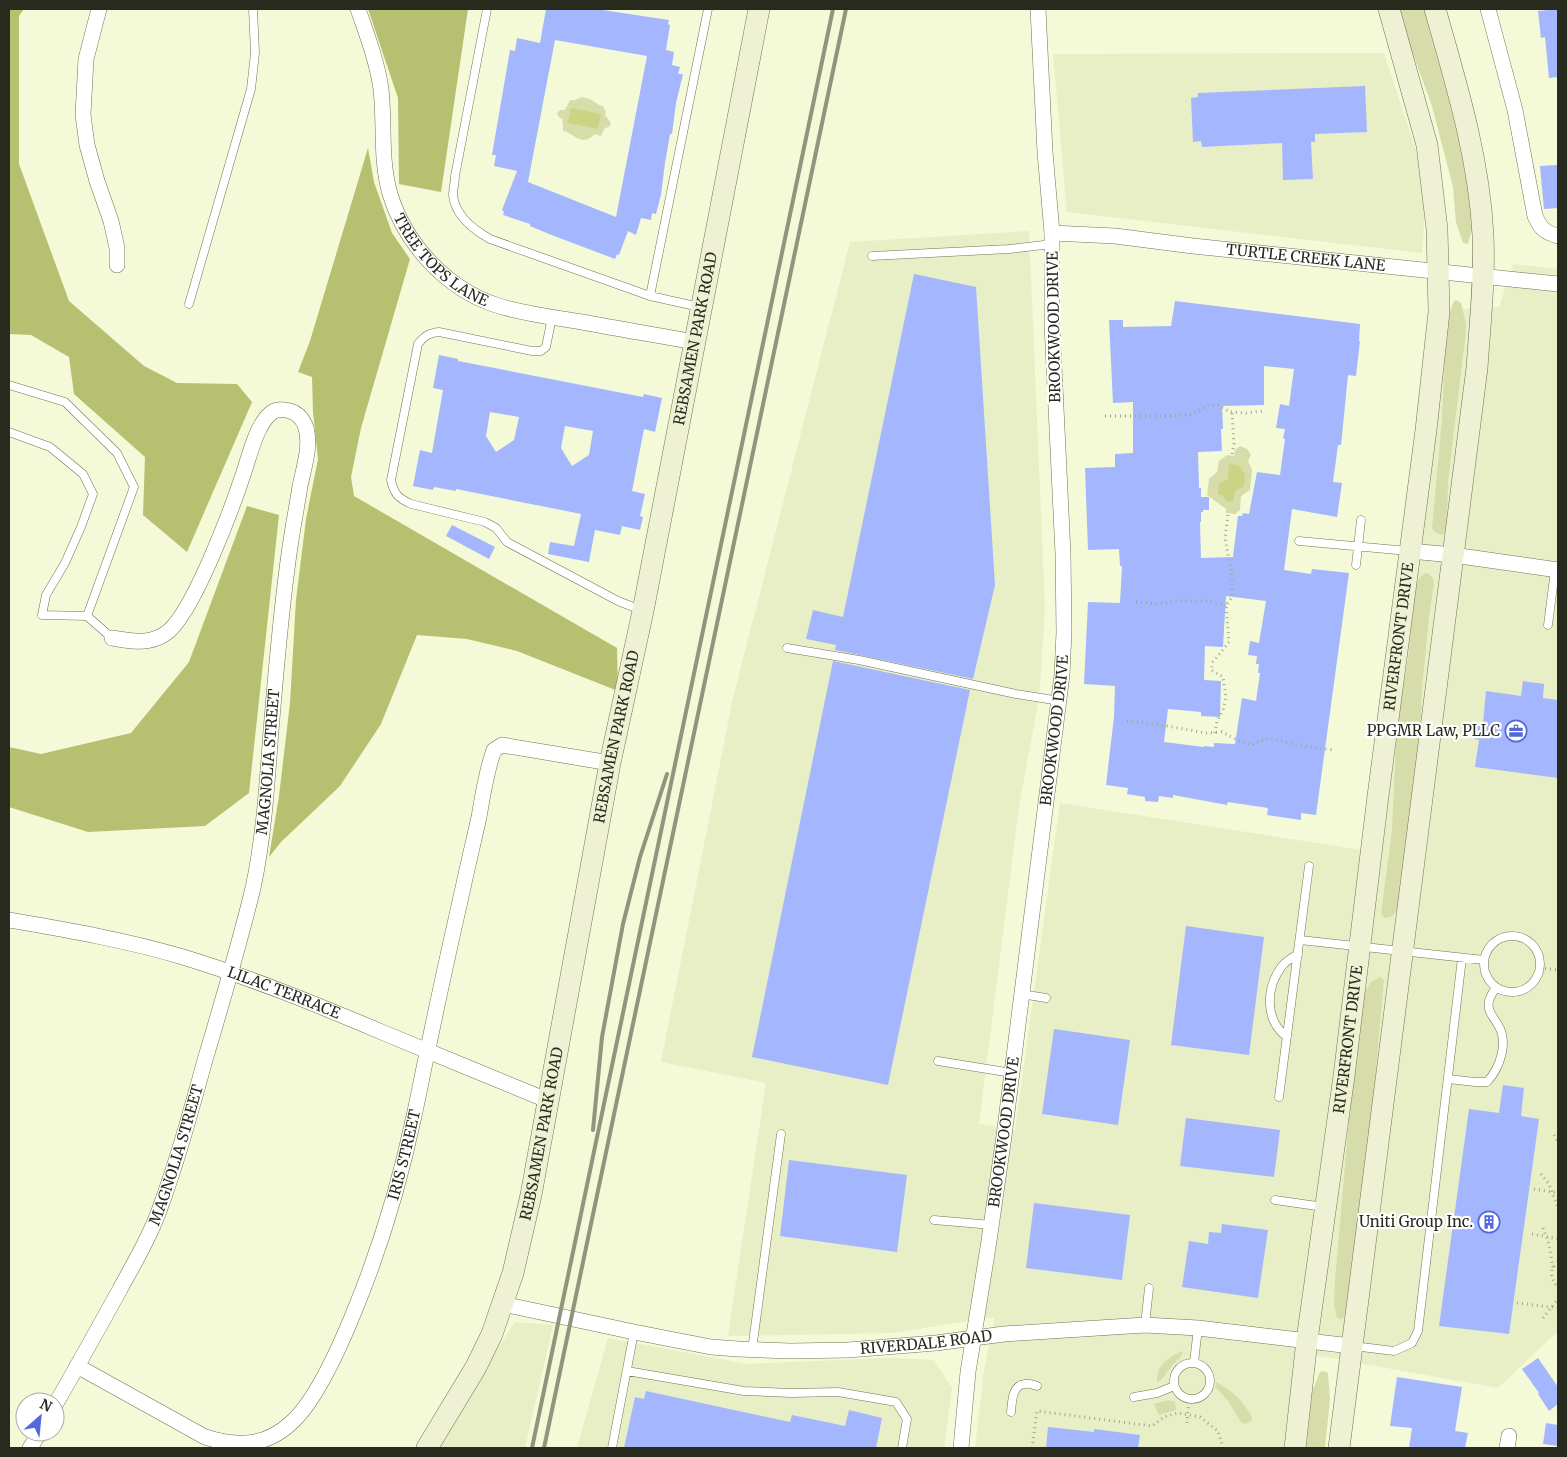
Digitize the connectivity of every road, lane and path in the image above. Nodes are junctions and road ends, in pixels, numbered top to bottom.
1 (99, 9) edge
2 (253, 9) edge
3 (358, 9) edge
4 (487, 9) edge
5 (708, 9) edge
6 (759, 9) edge
7 (1038, 9) edge
8 (1389, 9) edge
9 (1435, 9) edge
10 (1488, 9) edge
11 (1558, 236) edge
12 (1052, 238) junction
13 (872, 256) dead end
14 (117, 265) dead end
15 (1438, 271) junction
16 (1484, 276) junction
17 (1558, 284) edge
18 (650, 296) junction
19 (189, 304) dead end
20 (700, 307) junction
21 (552, 317) junction
22 (694, 342) junction
23 (9, 384) edge
24 (1263, 411) dead end
25 (1232, 412) junction
26 (1105, 416) dead end
27 (9, 432) edge
28 (1232, 454) dead end
29 (1228, 515) dead end
30 (1362, 520) dead end
31 (1299, 540) dead end
32 (1358, 546) junction
33 (1410, 551) junction
34 (1453, 555) junction
35 (1356, 565) dead end
36 (1557, 570) edge
37 (1136, 602) dead end
38 (1226, 605) junction
39 (643, 610) junction
40 (87, 616) junction
41 (1548, 625) dead end
42 (112, 638) joint
43 (787, 648) dead end
44 (1060, 701) junction
45 (1127, 721) dead end
46 (1215, 733) junction
47 (1334, 750) dead end
48 (610, 763) junction
49 (1309, 866) dead end
50 (9, 920) edge
51 (1300, 940) junction
52 (1359, 946) junction
53 (1403, 951) junction
54 (1298, 954) junction
55 (1462, 958) junction
56 (1484, 960) junction
57 (1540, 968) junction
58 (1558, 970) edge
59 (230, 973) junction
60 (1496, 987) junction
61 (1021, 994) junction
62 (1046, 998) dead end
63 (1287, 1037) junction
64 (427, 1051) junction
65 (938, 1061) dead end
66 (1012, 1073) junction
67 (1448, 1079) junction
68 (1280, 1097) dead end
69 (549, 1101) junction
70 (781, 1134) dead end
71 (1554, 1135) dead end
72 (1558, 1142) edge
73 (1541, 1174) dead end
74 (1534, 1189) dead end
75 (1552, 1192) junction
76 (1558, 1193) edge
77 (1275, 1200) dead end
78 (1326, 1207) junction
79 (1558, 1208) edge
80 (934, 1220) dead end
81 (992, 1225) junction
82 (1543, 1228) dead end
83 (1532, 1234) dead end
84 (1546, 1237) junction
85 (1558, 1239) edge
86 (1558, 1262) edge
87 (1553, 1268) junction
88 (1558, 1287) edge
89 (1149, 1288) dead end
90 (1558, 1299) edge
91 (1517, 1303) dead end
92 (503, 1304) junction
93 (1552, 1308) junction
94 (1558, 1308) edge
95 (1543, 1318) dead end
96 (1145, 1325) junction
97 (1198, 1328) junction
98 (634, 1332) junction
99 (973, 1338) junction
100 (1307, 1340) junction
101 (1351, 1346) junction
102 (752, 1350) junction
103 (1194, 1362) junction
104 (77, 1366) junction
105 (627, 1371) junction
106 (1037, 1386) dead end
107 (1174, 1386) junction
108 (62, 1392) edge
109 (1134, 1398) dead end
110 (1189, 1399) junction
111 (1011, 1412) dead end
112 (1188, 1415) junction
113 (1187, 1423) dead end
114 (427, 1448) edge
115 (612, 1448) edge
116 (902, 1448) edge
117 (960, 1448) edge
118 (1032, 1448) edge
119 (1223, 1448) edge
120 (1295, 1448) edge
121 (1338, 1448) edge

1 - 14 street
2 - 19 lane
3 - 21 street, TREE TOPS LANE
4 - 18 lane
5 - 18 lane
6 - 20 street, REBSAMEN PARK ROAD
7 - 12 street, BROOKWOOD DRIVE
8 - 15 street, RIVERFRONT DRIVE
9 - 16 street
10 - 11 street
12 - 13 lane
12 - 15 street, TURTLE CREEK LANE
12 - 44 street, BROOKWOOD DRIVE
15 - 16 street, TURTLE CREEK LANE
15 - 33 street, RIVERFRONT DRIVE
16 - 17 street, TURTLE CREEK LANE
16 - 34 street
18 - 20 lane
20 - 22 street, REBSAMEN PARK ROAD
21 - 22 street, TREE TOPS LANE
21 - 39 lane
22 - 39 street, REBSAMEN PARK ROAD
23 - 40 lane
24 - 25 path
25 - 26 path
25 - 28 path
27 - 40 lane
29 - 38 path
30 - 32 lane
31 - 32 lane
32 - 33 lane
32 - 35 lane
33 - 34 street
33 - 52 street, RIVERFRONT DRIVE
34 - 36 street
34 - 53 street
36 - 41 lane
37 - 38 path
38 - 46 path
39 - 48 street, REBSAMEN PARK ROAD
40 - 42 lane
42 - 59 street, MAGNOLIA STREET
43 - 44 lane
44 - 61 street, BROOKWOOD DRIVE
45 - 46 path
46 - 47 path
48 - 64 street, IRIS STREET
48 - 69 street, REBSAMEN PARK ROAD
49 - 51 lane
50 - 59 street, LILAC TERRACE
51 - 52 lane
51 - 54 lane
52 - 53 lane
52 - 78 street, RIVERFRONT DRIVE
53 - 55 lane
53 - 101 street
54 - 63 lane
54 - 63 lane
55 - 56 lane
55 - 67 lane
56 - 57 lane
56 - 60 lane
57 - 58 path
57 - 60 lane
59 - 64 street, LILAC TERRACE
59 - 104 street, MAGNOLIA STREET
60 - 67 lane
61 - 62 lane
61 - 66 street, BROOKWOOD DRIVE
63 - 68 lane
64 - 69 street, LILAC TERRACE
64 - 104 street, IRIS STREET
65 - 66 lane
66 - 81 street, BROOKWOOD DRIVE
67 - 101 lane
69 - 92 street, REBSAMEN PARK ROAD
70 - 102 lane
71 - 72 path
73 - 75 path
74 - 75 path
75 - 76 path
75 - 79 path
77 - 78 lane
78 - 100 street, RIVERFRONT DRIVE
80 - 81 lane
81 - 99 street, BROOKWOOD DRIVE
82 - 84 path
83 - 84 path
84 - 85 path
84 - 87 path
86 - 87 path
87 - 88 path
89 - 96 lane
90 - 93 path
91 - 93 path
92 - 98 street, RIVERDALE ROAD
92 - 114 street, REBSAMEN PARK ROAD
93 - 94 path
93 - 95 path
96 - 97 street, RIVERDALE ROAD
96 - 99 street, RIVERDALE ROAD
97 - 100 street, RIVERDALE ROAD
97 - 103 lane
98 - 102 street, RIVERDALE ROAD
98 - 105 lane
99 - 102 street, RIVERDALE ROAD
99 - 117 street, BROOKWOOD DRIVE
100 - 101 street, RIVERDALE ROAD
100 - 120 street, RIVERFRONT DRIVE
101 - 121 street
103 - 107 lane
103 - 110 lane
104 - 108 street, MAGNOLIA STREET
105 - 115 lane
105 - 116 lane
106 - 111 lane
107 - 109 lane
107 - 110 lane
110 - 112 path
112 - 113 path
112 - 118 path
112 - 119 path

